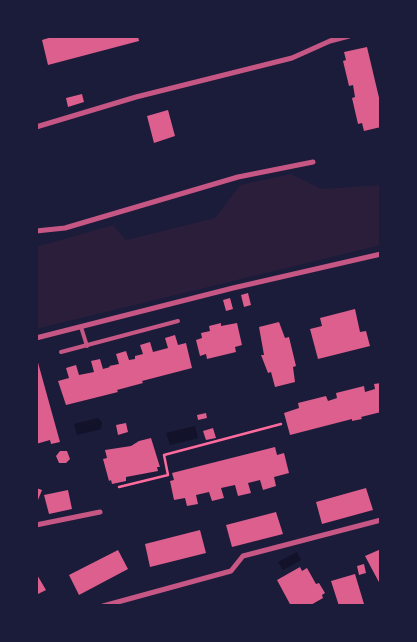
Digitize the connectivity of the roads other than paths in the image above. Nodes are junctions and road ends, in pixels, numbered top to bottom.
1 (349, 36) edge
2 (36, 127) edge
3 (313, 162) dead end
4 (36, 231) edge
5 (381, 254) edge
6 (178, 321) dead end
7 (81, 327) junction
8 (36, 338) edge
9 (87, 346) junction
10 (61, 352) dead end
11 (100, 512) dead end
12 (381, 520) edge
13 (36, 525) edge
14 (103, 606) edge

1 - 2 street
3 - 4 street
5 - 7 street
6 - 9 lane
7 - 8 street
7 - 9 lane
9 - 10 lane
11 - 13 street
12 - 14 street

